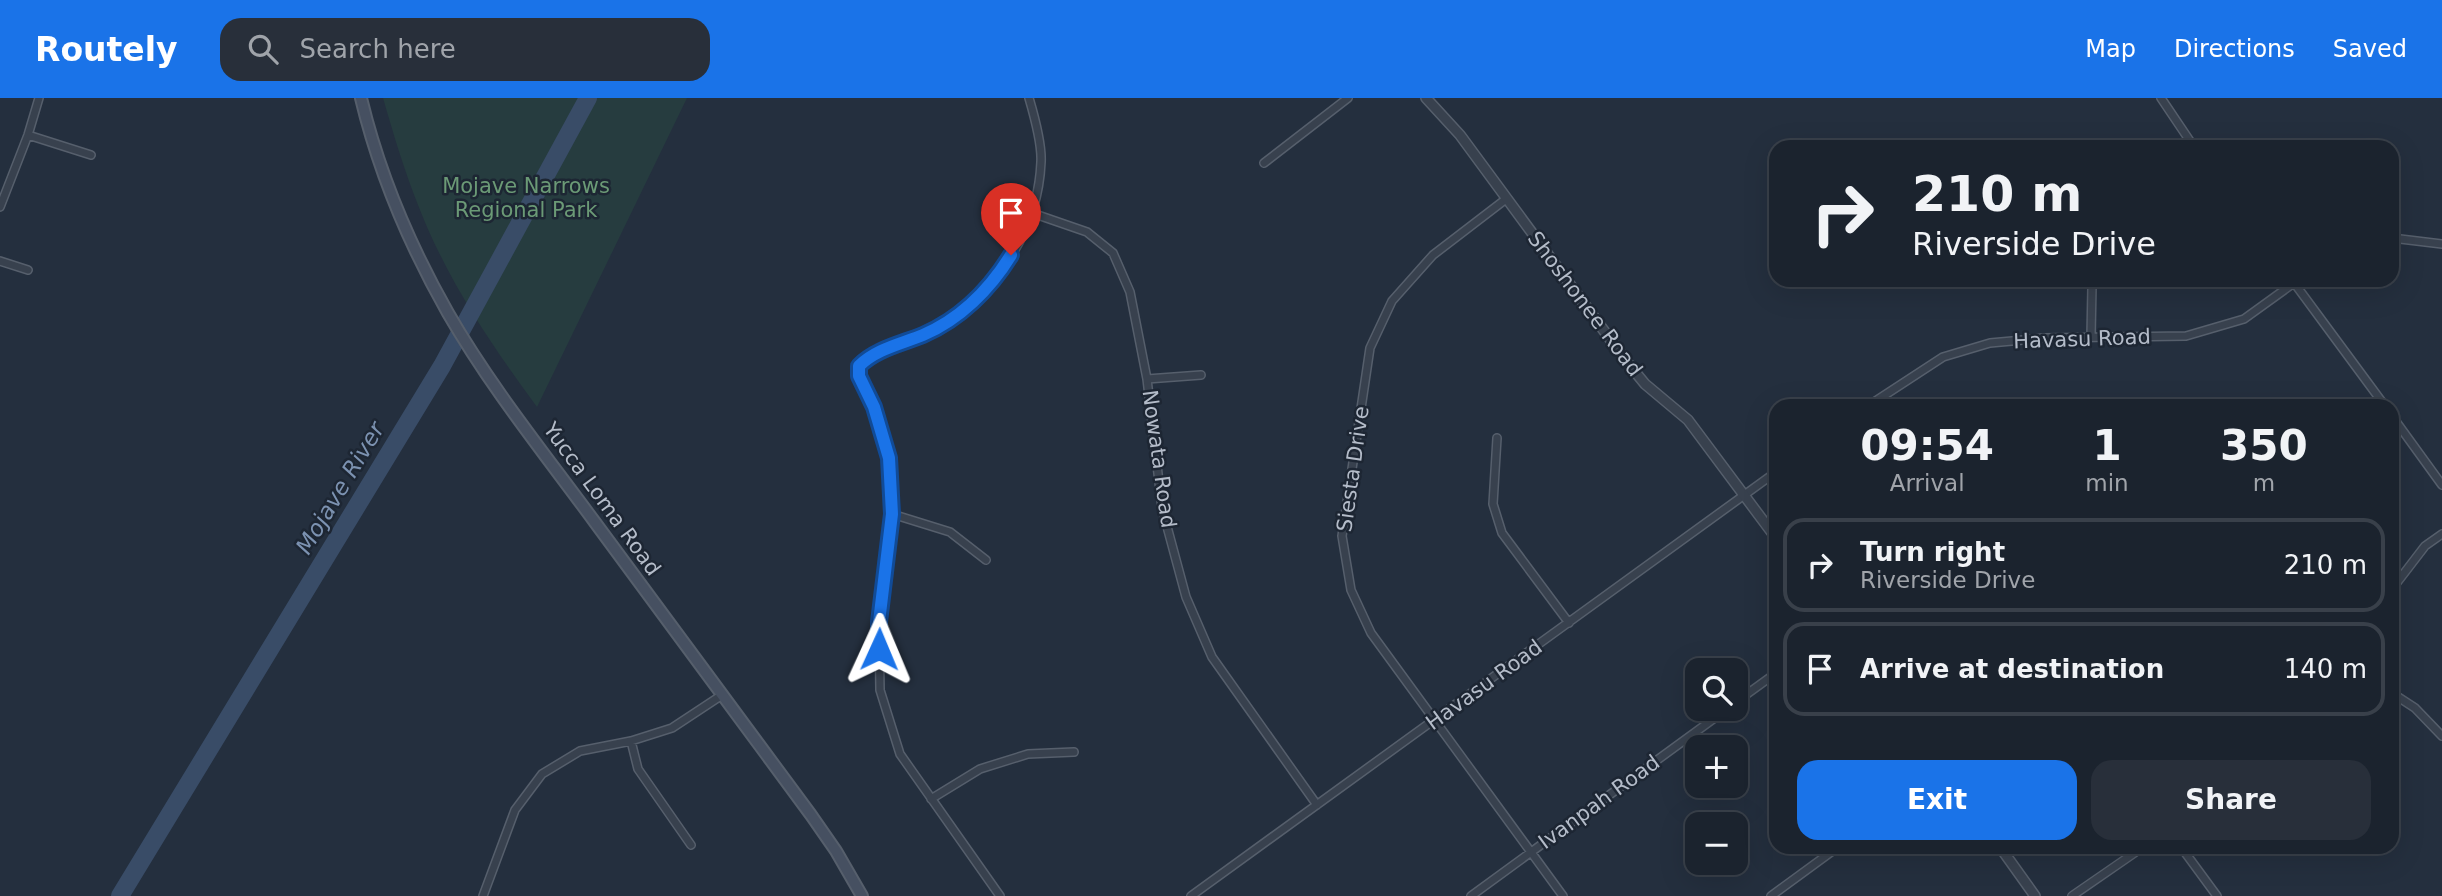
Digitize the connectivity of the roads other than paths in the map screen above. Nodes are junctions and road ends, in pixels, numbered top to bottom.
1 (39, 98) edge
2 (361, 98) edge
3 (1029, 98) edge
4 (1348, 98) edge
5 (1426, 98) edge
6 (2164, 99) edge
7 (28, 135) junction
8 (2190, 140) edge
9 (91, 155) dead end
10 (1264, 163) dead end
11 (1506, 199) junction
12 (0, 207) edge
13 (1032, 213) junction
14 (2399, 239) edge
15 (2442, 244) edge
16 (0, 261) edge
17 (27, 270) dead end
18 (2092, 287) edge
19 (2287, 287) edge
20 (2299, 287) edge
21 (2091, 336) junction
22 (1201, 375) dead end
23 (1147, 379) junction
24 (1879, 399) edge
25 (2378, 399) edge
26 (2399, 426) edge
27 (1497, 438) dead end
28 (1769, 477) edge
29 (2442, 485) edge
30 (1745, 495) junction
31 (892, 514) junction
32 (1769, 528) edge
33 (2442, 534) edge
34 (986, 560) dead end
35 (2399, 580) edge
36 (1569, 623) junction
37 (1769, 678) edge
38 (1748, 693) edge
39 (722, 695) junction
40 (2399, 698) edge
41 (1435, 721) junction
42 (1711, 721) edge
43 (2442, 736) edge
44 (631, 741) junction
45 (1074, 752) dead end
46 (931, 799) junction
47 (1317, 804) junction
48 (691, 845) dead end
49 (1532, 852) junction
50 (1828, 854) edge
51 (2005, 854) edge
52 (2133, 854) edge
53 (2186, 854) edge
54 (483, 896) edge
55 (862, 896) edge
56 (1000, 896) edge
57 (1191, 896) edge
58 (1471, 896) edge
59 (1563, 896) edge
60 (1771, 896) edge
61 (2035, 896) edge
62 (2072, 896) edge
63 (2217, 896) edge

1 - 7 street
2 - 39 main road, Yucca Loma Road
3 - 13 street
4 - 10 street
5 - 11 street, Shoshonee Road
6 - 8 street
7 - 9 street
7 - 12 street
11 - 30 street, Shoshonee Road
11 - 41 street, Siesta Drive
13 - 23 street, Nowata Road
13 - 31 street
14 - 15 street
16 - 17 street
18 - 21 street
19 - 21 street, Havasu Road
20 - 25 street
21 - 24 street, Havasu Road
22 - 23 street
23 - 47 street, Nowata Road
26 - 29 street
27 - 36 street
28 - 30 street, Havasu Road
30 - 32 street, Shoshonee Road
30 - 36 street, Havasu Road
31 - 34 street
31 - 46 street
33 - 35 street
36 - 41 street, Havasu Road
37 - 38 street
39 - 44 street
39 - 55 main road, Yucca Loma Road
40 - 43 street
41 - 47 street, Havasu Road
41 - 49 street, Siesta Drive
42 - 49 street, Ivanpah Road
44 - 48 street
44 - 54 street
45 - 46 street
46 - 56 street
47 - 57 street, Havasu Road
49 - 58 street, Ivanpah Road
49 - 59 street, Siesta Drive
50 - 60 street
51 - 61 street
52 - 62 street
53 - 63 street

